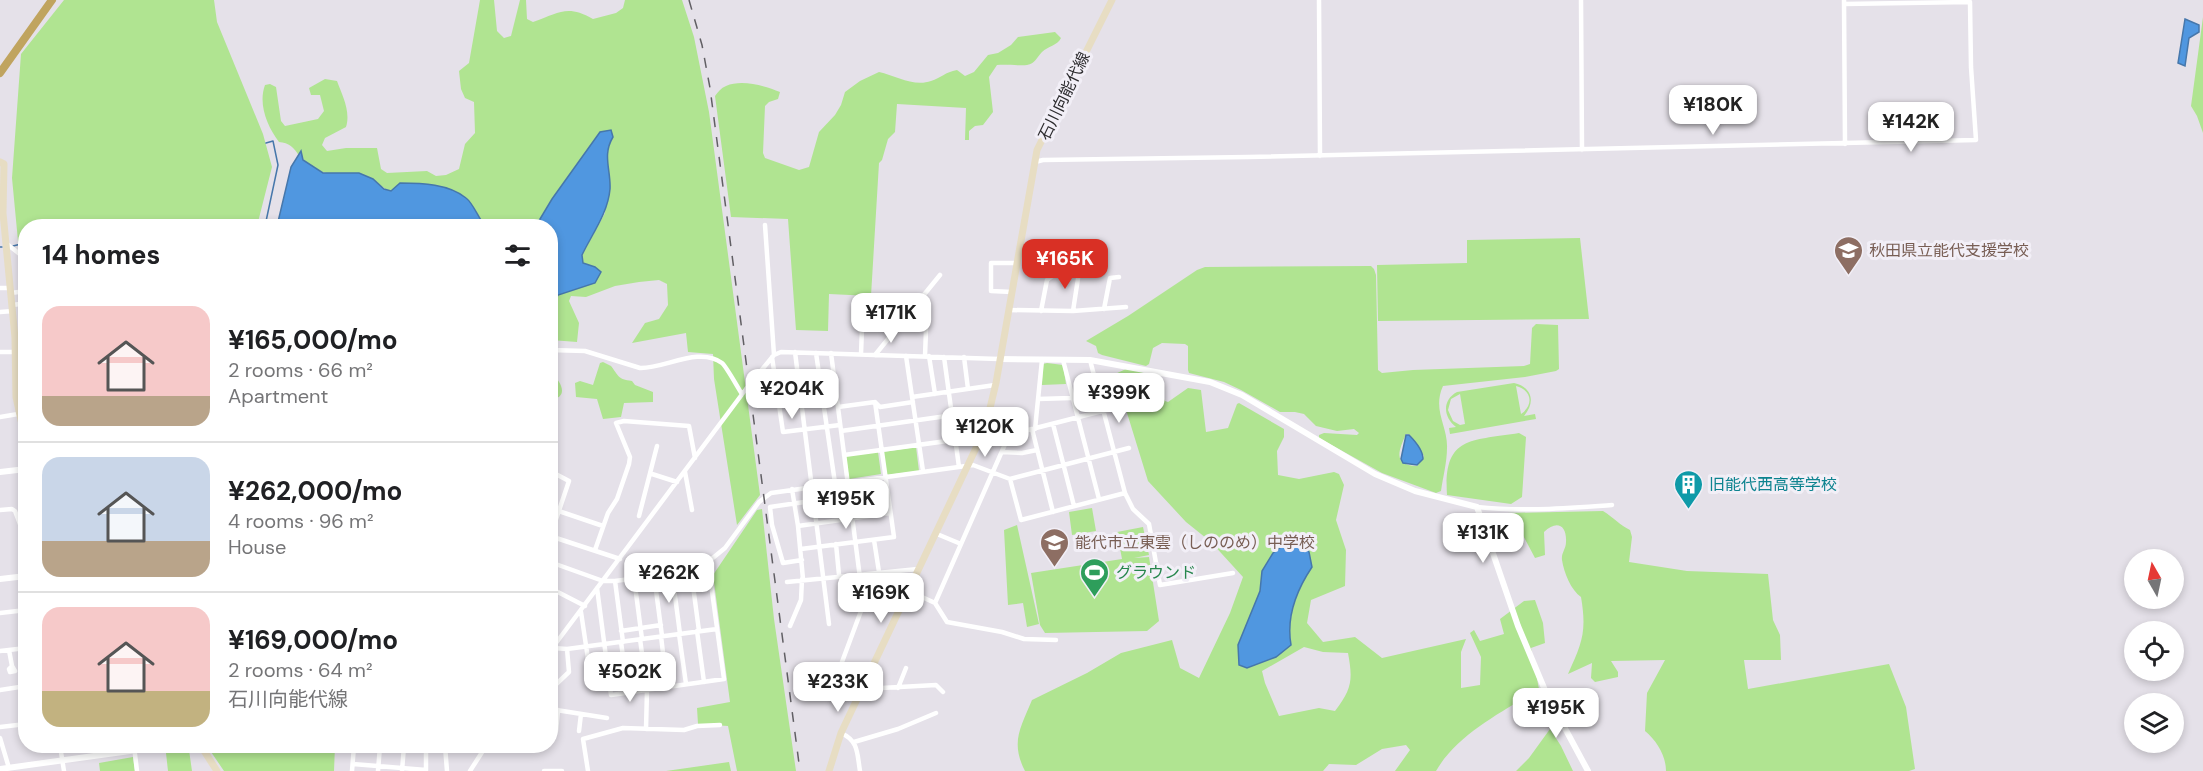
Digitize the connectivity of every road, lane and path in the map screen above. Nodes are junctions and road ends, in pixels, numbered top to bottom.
1 (52, 0) edge
2 (1112, 0) edge
3 (1319, 0) edge
4 (1581, 0) edge
5 (1844, 2) edge
6 (0, 73) edge
7 (1845, 144) junction
8 (1582, 150) junction
9 (1320, 156) junction
10 (0, 162) edge
11 (1035, 162) junction
12 (765, 225) dead end
13 (6, 244) junction
14 (18, 254) edge
15 (1017, 263) junction
16 (1079, 272) dead end
17 (940, 275) dead end
18 (1054, 275) dead end
19 (1119, 277) dead end
20 (0, 288) edge
21 (11, 291) junction
22 (18, 291) edge
23 (1012, 292) junction
24 (917, 303) junction
25 (18, 306) edge
26 (1126, 307) dead end
27 (13, 308) junction
28 (1104, 309) junction
29 (1009, 310) junction
30 (1041, 311) junction
31 (1073, 311) junction
32 (0, 312) edge
33 (862, 328) dead end
34 (558, 350) edge
35 (0, 352) edge
36 (795, 352) junction
37 (816, 352) junction
38 (831, 353) junction
39 (15, 354) junction
40 (18, 354) edge
41 (861, 354) junction
42 (875, 355) junction
43 (773, 356) junction
44 (906, 356) junction
45 (927, 356) junction
46 (944, 357) junction
47 (964, 357) junction
48 (999, 359) junction
49 (1042, 360) junction
50 (1063, 360) junction
51 (1090, 360) junction
52 (16, 377) joint
53 (995, 385) junction
54 (968, 389) junction
55 (950, 392) junction
56 (742, 394) junction
57 (935, 394) junction
58 (1071, 398) junction
59 (1038, 399) junction
60 (912, 400) junction
61 (875, 402) junction
62 (838, 407) junction
63 (1118, 407) dead end
64 (989, 411) junction
65 (1104, 411) junction
66 (18, 414) joint
67 (953, 416) junction
68 (0, 417) edge
69 (1077, 418) junction
70 (916, 422) junction
71 (1053, 424) junction
72 (840, 425) junction
73 (827, 426) junction
74 (878, 426) junction
75 (805, 429) junction
76 (1033, 429) junction
77 (841, 431) junction
78 (1010, 433) junction
79 (982, 436) junction
80 (956, 439) junction
81 (918, 444) junction
82 (657, 446) dead end
83 (1129, 448) dead end
84 (881, 450) junction
85 (1037, 450) junction
86 (1002, 452) junction
87 (1114, 452) junction
88 (844, 454) junction
89 (695, 458) junction
90 (1087, 458) junction
91 (1064, 465) junction
92 (968, 466) junction
93 (959, 467) junction
94 (18, 470) edge
95 (922, 471) junction
96 (1042, 471) junction
97 (0, 472) edge
98 (685, 472) junction
99 (992, 473) junction
100 (652, 474) junction
101 (558, 475) edge
102 (885, 477) junction
103 (1010, 479) junction
104 (847, 481) junction
105 (677, 482) junction
106 (835, 483) junction
107 (811, 486) junction
108 (792, 489) junction
109 (887, 490) junction
110 (1125, 493) junction
111 (850, 496) junction
112 (1099, 499) junction
113 (813, 500) junction
114 (794, 503) junction
115 (1612, 505) dead end
116 (1074, 506) junction
117 (1477, 507) junction
118 (0, 510) edge
119 (692, 510) dead end
120 (558, 511) joint
121 (1053, 512) junction
122 (890, 513) junction
123 (639, 516) dead end
124 (853, 518) junction
125 (18, 519) edge
126 (816, 523) junction
127 (603, 526) junction
128 (798, 526) junction
129 (936, 534) junction
130 (558, 538) edge
131 (874, 540) junction
132 (856, 542) junction
133 (836, 544) junction
134 (961, 544) junction
135 (820, 546) junction
136 (801, 549) junction
137 (595, 550) junction
138 (620, 559) junction
139 (802, 560) junction
140 (708, 562) junction
141 (558, 565) edge
142 (920, 568) junction
143 (690, 571) junction
144 (879, 572) junction
145 (672, 573) junction
146 (860, 573) junction
147 (1233, 573) dead end
148 (654, 575) junction
149 (839, 575) junction
150 (18, 577) edge
151 (823, 577) junction
152 (634, 578) junction
153 (0, 579) edge
154 (802, 579) junction
155 (603, 580) junction
156 (615, 581) junction
157 (787, 582) dead end
158 (597, 588) junction
159 (909, 591) junction
160 (558, 592) edge
161 (863, 598) junction
162 (801, 600) junction
163 (847, 600) dead end
164 (935, 603) junction
165 (585, 606) junction
166 (804, 607) dead end
167 (18, 611) edge
168 (581, 612) junction
169 (0, 613) edge
170 (829, 624) dead end
171 (661, 625) junction
172 (790, 626) dead end
173 (641, 628) junction
174 (717, 629) junction
175 (621, 631) junction
176 (698, 631) junction
177 (680, 634) junction
178 (661, 636) junction
179 (641, 639) junction
180 (1056, 640) dead end
181 (558, 642) edge
182 (622, 642) junction
183 (604, 644) junction
184 (586, 646) junction
185 (18, 649) edge
186 (567, 649) junction
187 (9, 650) junction
188 (558, 650) edge
189 (0, 651) edge
190 (12, 666) dead end
191 (828, 666) dead end
192 (906, 668) dead end
193 (591, 679) dead end
194 (558, 682) edge
195 (704, 682) junction
196 (686, 684) junction
197 (18, 687) edge
198 (667, 687) junction
199 (898, 688) junction
200 (863, 689) junction
201 (0, 690) edge
202 (647, 690) junction
203 (628, 692) junction
204 (943, 692) dead end
205 (558, 710) edge
206 (936, 713) dead end
207 (581, 714) junction
208 (607, 718) dead end
209 (18, 725) edge
210 (720, 725) dead end
211 (0, 727) edge
212 (646, 729) junction
213 (579, 731) dead end
214 (842, 733) junction
215 (0, 738) edge
216 (854, 742) junction
217 (62, 753) edge
218 (104, 753) edge
219 (135, 753) edge
220 (206, 753) edge
221 (353, 753) edge
222 (379, 753) edge
223 (403, 753) edge
224 (426, 753) edge
225 (446, 753) edge
226 (482, 753) edge
227 (63, 760) junction
228 (352, 764) junction
229 (9, 768) junction
230 (378, 768) edge
231 (0, 769) edge
232 (402, 769) edge
233 (426, 770) edge
234 (64, 771) edge
235 (137, 771) edge
236 (218, 771) edge
237 (352, 771) edge
238 (447, 771) edge
239 (470, 771) edge
240 (544, 771) edge
241 (562, 771) edge
242 (588, 771) edge
243 (829, 771) edge
244 (860, 771) edge
245 (1588, 771) edge

1 - 6 highway
2 - 11 main road, 石川向能代線
3 - 9 street
4 - 8 street
5 - 7 street
5 - 7 street
7 - 8 street
8 - 9 street
9 - 11 street
10 - 13 main road
11 - 15 main road, 石川向能代線
12 - 43 street
13 - 14 street
13 - 21 main road
15 - 23 main road, 石川向能代線
15 - 23 street
16 - 31 street
17 - 24 street
18 - 30 street
19 - 28 street
20 - 21 street
21 - 22 street
21 - 27 main road
23 - 29 main road, 石川向能代線
24 - 42 street
24 - 45 street
25 - 27 street
26 - 28 street
27 - 32 street
27 - 39 main road
28 - 31 street
29 - 30 street
29 - 48 main road, 石川向能代線
30 - 31 street
33 - 41 street
34 - 56 street
35 - 39 street
36 - 37 street
36 - 43 street
36 - 75 street
37 - 38 street
37 - 73 street
38 - 41 street
38 - 62 street
39 - 40 street
39 - 52 main road
41 - 42 street
42 - 44 street
43 - 56 street
43 - 75 street
44 - 45 street
44 - 60 street
45 - 46 street
45 - 57 street
46 - 47 street
46 - 55 street
47 - 48 street
47 - 54 street
48 - 49 street
48 - 53 main road, 石川向能代線
49 - 50 street
49 - 59 street
50 - 51 street
50 - 58 street
51 - 65 street
51 - 117 street
52 - 66 main road
53 - 54 street
53 - 64 main road, 石川向能代線
54 - 55 street
55 - 57 street
55 - 67 street
56 - 89 street
57 - 60 street
58 - 59 street
58 - 69 street
59 - 76 street
60 - 61 street
60 - 70 street
61 - 62 street
61 - 74 street
62 - 72 street
63 - 65 street
64 - 67 street
64 - 79 main road, 石川向能代線
65 - 69 street
65 - 87 street
66 - 68 street
67 - 70 street
67 - 80 street
69 - 71 street
69 - 90 street
70 - 74 street
70 - 81 street
71 - 76 street
71 - 91 street
72 - 73 street
72 - 77 street
73 - 75 street
73 - 106 street
74 - 77 street
74 - 84 street
75 - 107 street
76 - 78 street
76 - 85 street
77 - 88 street
78 - 79 street
78 - 86 street
79 - 80 street
79 - 92 main road, 石川向能代線
80 - 81 street
80 - 93 street
81 - 84 street
81 - 95 street
82 - 100 street
83 - 87 street
84 - 88 street
84 - 102 street
85 - 86 street
85 - 96 street
86 - 99 street
87 - 90 street
87 - 110 street
88 - 104 street
89 - 98 street
89 - 127 street
90 - 91 street
90 - 112 street
91 - 96 street
91 - 116 street
92 - 93 street
92 - 99 street
92 - 129 main road, 石川向能代線
93 - 95 street
94 - 97 street
95 - 102 street
96 - 103 street
96 - 121 street
98 - 105 street
98 - 119 street
99 - 103 street
99 - 134 street
100 - 105 street
100 - 123 street
101 - 120 street
102 - 104 street
102 - 109 street
103 - 121 street
104 - 106 street
104 - 111 street
105 - 138 street
106 - 107 street
107 - 108 street
107 - 113 street
108 - 114 street
108 - 140 street
109 - 111 street
109 - 122 street
110 - 112 street
110 - 147 street
111 - 113 street
111 - 124 street
112 - 116 street
113 - 114 street
113 - 126 street
114 - 128 street
114 - 139 street
115 - 117 street
116 - 121 street
117 - 245 street
118 - 125 street
120 - 127 street
122 - 124 street
122 - 131 street
124 - 126 street
124 - 132 street
126 - 128 street
126 - 135 street
127 - 137 street
128 - 136 street
129 - 134 street
129 - 142 main road, 石川向能代線
130 - 137 street
131 - 132 street
131 - 144 street
132 - 133 street
132 - 146 street
133 - 135 street
133 - 149 street
134 - 164 street
135 - 136 street
135 - 151 street
136 - 139 street
137 - 138 street
138 - 155 street
139 - 154 street
140 - 143 street
140 - 174 street
141 - 155 street
142 - 144 street
142 - 159 main road, 石川向能代線
143 - 145 street
143 - 176 street
144 - 146 street
145 - 148 street
145 - 177 street
146 - 149 street
146 - 161 street
148 - 152 street
148 - 171 street
149 - 151 street
150 - 153 street
151 - 154 street
151 - 170 street
152 - 156 street
152 - 173 street
154 - 157 street
154 - 162 street
155 - 156 street
155 - 158 street
156 - 175 street
158 - 165 street
158 - 183 street
159 - 164 street
159 - 200 main road, 石川向能代線
160 - 165 street
161 - 163 street
161 - 191 street
162 - 166 street
162 - 172 street
164 - 180 street
165 - 168 street
167 - 169 street
168 - 181 street
168 - 184 street
171 - 173 street
171 - 178 street
173 - 175 street
173 - 179 street
174 - 176 street
174 - 195 street
175 - 182 street
176 - 177 street
176 - 195 street
177 - 178 street
177 - 196 street
178 - 179 street
178 - 198 street
179 - 182 street
179 - 202 street
182 - 183 street
182 - 203 street
183 - 184 street
183 - 203 street
184 - 186 street
184 - 193 street
185 - 187 street
186 - 188 street
186 - 194 street
187 - 189 street
187 - 190 street
192 - 199 street
195 - 196 street
196 - 198 street
197 - 201 street
198 - 202 street
199 - 200 street
199 - 204 street
200 - 214 main road, 石川向能代線
202 - 203 street
202 - 212 street
205 - 207 street
206 - 216 street
207 - 208 street
207 - 213 street
209 - 211 street
210 - 212 street
212 - 242 street
214 - 216 street
214 - 243 main road, 石川向能代線
215 - 229 street
216 - 244 street
217 - 227 street
218 - 227 street
219 - 235 street
220 - 236 main road
221 - 228 street
222 - 230 street
223 - 232 street
224 - 233 street
225 - 238 street
226 - 239 street
227 - 229 street
227 - 234 street
228 - 230 street
228 - 237 street
229 - 231 street
230 - 232 street
232 - 233 street
240 - 241 street

